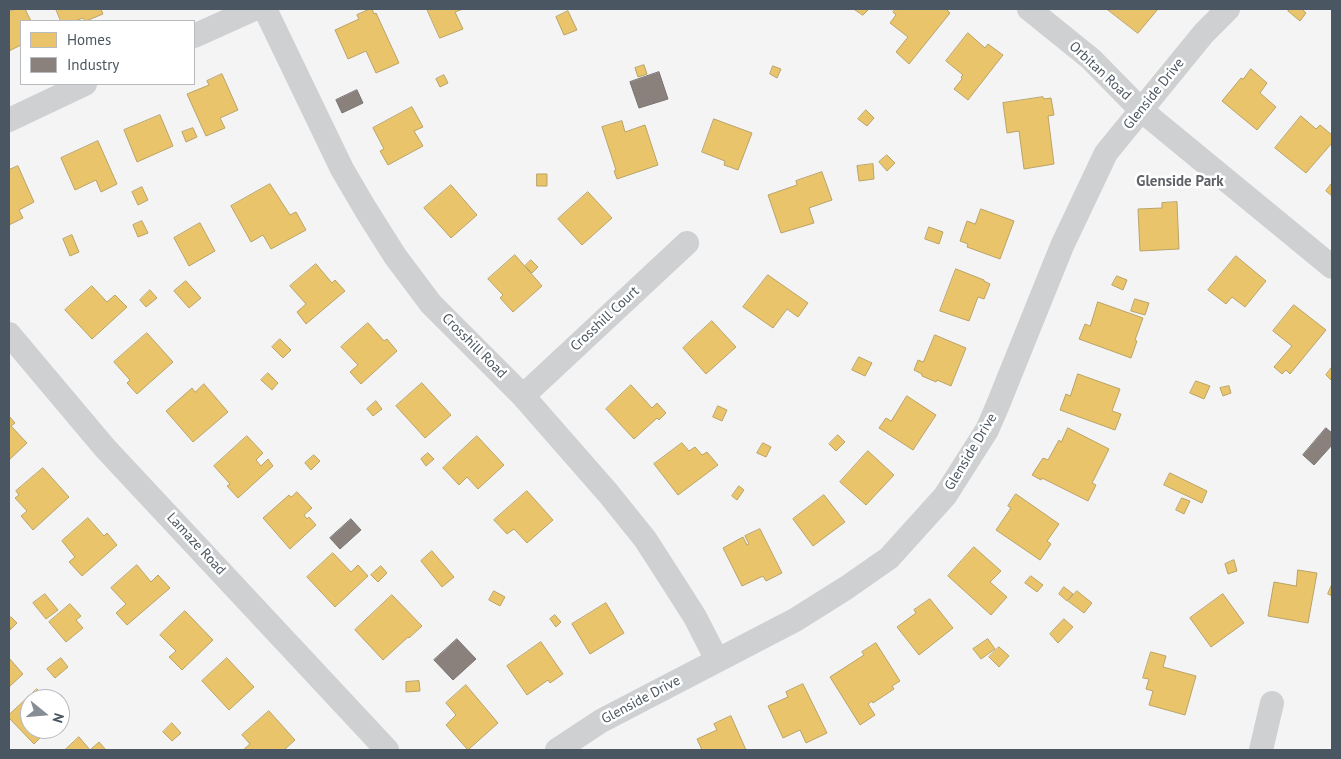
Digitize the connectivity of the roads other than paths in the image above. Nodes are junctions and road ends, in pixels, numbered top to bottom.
1 (254, 9) edge
2 (265, 9) edge
3 (1029, 9) edge
4 (1228, 9) edge
5 (195, 36) edge
6 (84, 85) edge
7 (1141, 110) junction
8 (9, 120) edge
9 (687, 242) dead end
10 (1332, 268) edge
11 (9, 334) edge
12 (523, 396) junction
13 (717, 660) junction
14 (1272, 703) dead end
15 (387, 750) edge
16 (557, 750) edge
17 (1261, 750) edge

1 - 5 street
2 - 12 street, Crosshill Road
3 - 7 street, Orbitan Road
4 - 7 street, Glenside Drive
6 - 8 street
7 - 10 street, Orbitan Road
7 - 13 street, Glenside Drive
9 - 12 street, Crosshill Court
11 - 15 street, Lamaze Road
12 - 13 street, Crosshill Road
13 - 16 street, Glenside Drive
14 - 17 street

